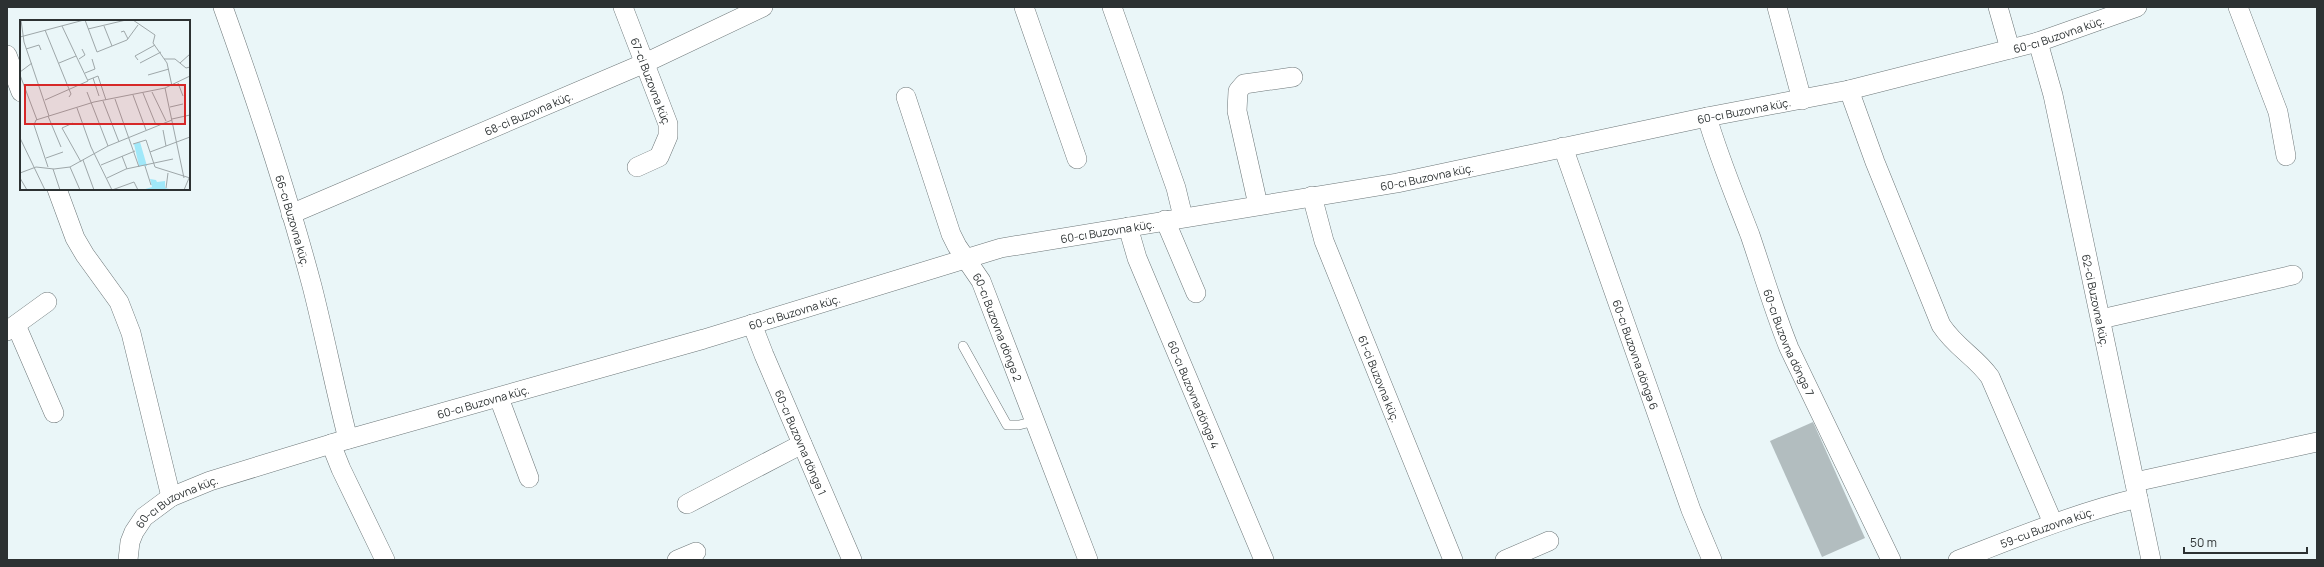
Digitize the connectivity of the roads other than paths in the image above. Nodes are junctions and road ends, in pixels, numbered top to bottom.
1 (223, 7) edge
2 (623, 7) edge
3 (763, 7) edge
4 (1024, 7) edge
5 (1112, 7) edge
6 (1777, 7) edge
7 (1998, 7) edge
8 (2238, 7) edge
9 (2133, 8) edge
10 (2038, 42) junction
11 (2010, 49) junction
12 (7, 55) edge
13 (645, 63) junction
14 (1293, 77) dead end
15 (20, 89) edge
16 (1849, 90) junction
17 (906, 97) dead end
18 (1802, 100) junction
19 (1707, 117) junction
20 (1563, 147) junction
21 (2286, 156) dead end
22 (1077, 159) dead end
23 (637, 167) dead end
24 (57, 190) edge
25 (1312, 196) junction
26 (1258, 205) junction
27 (292, 214) junction
28 (1183, 217) junction
29 (1165, 220) junction
30 (1128, 227) junction
31 (965, 259) junction
32 (2293, 275) dead end
33 (1196, 293) dead end
34 (47, 302) dead end
35 (2101, 319) junction
36 (752, 324) junction
37 (11, 328) edge
38 (963, 346) dead end
39 (499, 398) junction
40 (54, 413) dead end
41 (1035, 421) junction
42 (340, 442) junction
43 (2317, 442) edge
44 (802, 444) junction
45 (529, 478) dead end
46 (2137, 490) junction
47 (171, 496) junction
48 (686, 504) dead end
49 (2053, 523) junction
50 (1549, 541) dead end
51 (696, 552) dead end
52 (128, 560) edge
53 (385, 560) edge
54 (677, 560) edge
55 (852, 560) edge
56 (1088, 560) edge
57 (1264, 560) edge
58 (1453, 560) edge
59 (1505, 560) edge
60 (1712, 560) edge
61 (1891, 560) edge
62 (1958, 560) edge
63 (2151, 560) edge

1 - 27 street, 66-cı Buzovna küç.
2 - 13 street, 67-ci Buzovna küç.
3 - 13 street, 68-ci Buzovna küç.
4 - 22 street
5 - 28 street
6 - 18 street
7 - 11 street
8 - 21 street
9 - 10 street, 60-cı Buzovna küç.
10 - 11 street, 60-cı Buzovna küç.
10 - 35 street, 62-ci Buzovna küç.
11 - 16 street, 60-cı Buzovna küç.
12 - 15 street
13 - 23 street, 67-ci Buzovna küç.
13 - 27 street, 68-ci Buzovna küç.
14 - 26 street
16 - 18 street, 60-cı Buzovna küç.
16 - 49 street
17 - 31 street, 60-cı Buzovna döngə 2
18 - 19 street, 60-cı Buzovna küç.
19 - 20 street, 60-cı Buzovna küç.
19 - 61 street, 60-cı Buzovna döngə 7
20 - 25 street, 60-cı Buzovna küç.
20 - 60 street, 60-cı Buzovna döngə 6
24 - 47 street
25 - 26 street, 60-cı Buzovna küç.
25 - 58 street, 61-ci Buzovna küç.
26 - 28 street, 60-cı Buzovna küç.
27 - 42 street, 66-cı Buzovna küç.
28 - 29 street, 60-cı Buzovna küç.
29 - 30 street, 60-cı Buzovna küç.
29 - 33 street
30 - 31 street, 60-cı Buzovna küç.
30 - 57 street, 60-cı Buzovna döngə 4
31 - 36 street, 60-cı Buzovna küç.
31 - 41 street, 60-cı Buzovna döngə 2
32 - 35 street
34 - 37 street
35 - 46 street, 62-ci Buzovna küç.
36 - 39 street, 60-cı Buzovna küç.
36 - 44 street, 60-cı Buzovna döngə 1
37 - 40 street
38 - 41 lane
39 - 42 street, 60-cı Buzovna küç.
39 - 45 street
41 - 56 street, 60-cı Buzovna döngə 2
42 - 47 street, 60-cı Buzovna küç.
42 - 53 street, 66-cı Buzovna küç.
43 - 46 street, 59-cu Buzovna küç.
44 - 48 street
44 - 55 street, 60-cı Buzovna döngə 1
46 - 49 street, 59-cu Buzovna küç.
46 - 63 street, 62-ci Buzovna küç.
47 - 52 street, 60-cı Buzovna küç.
49 - 62 street, 59-cu Buzovna küç.
50 - 59 street
51 - 54 street

